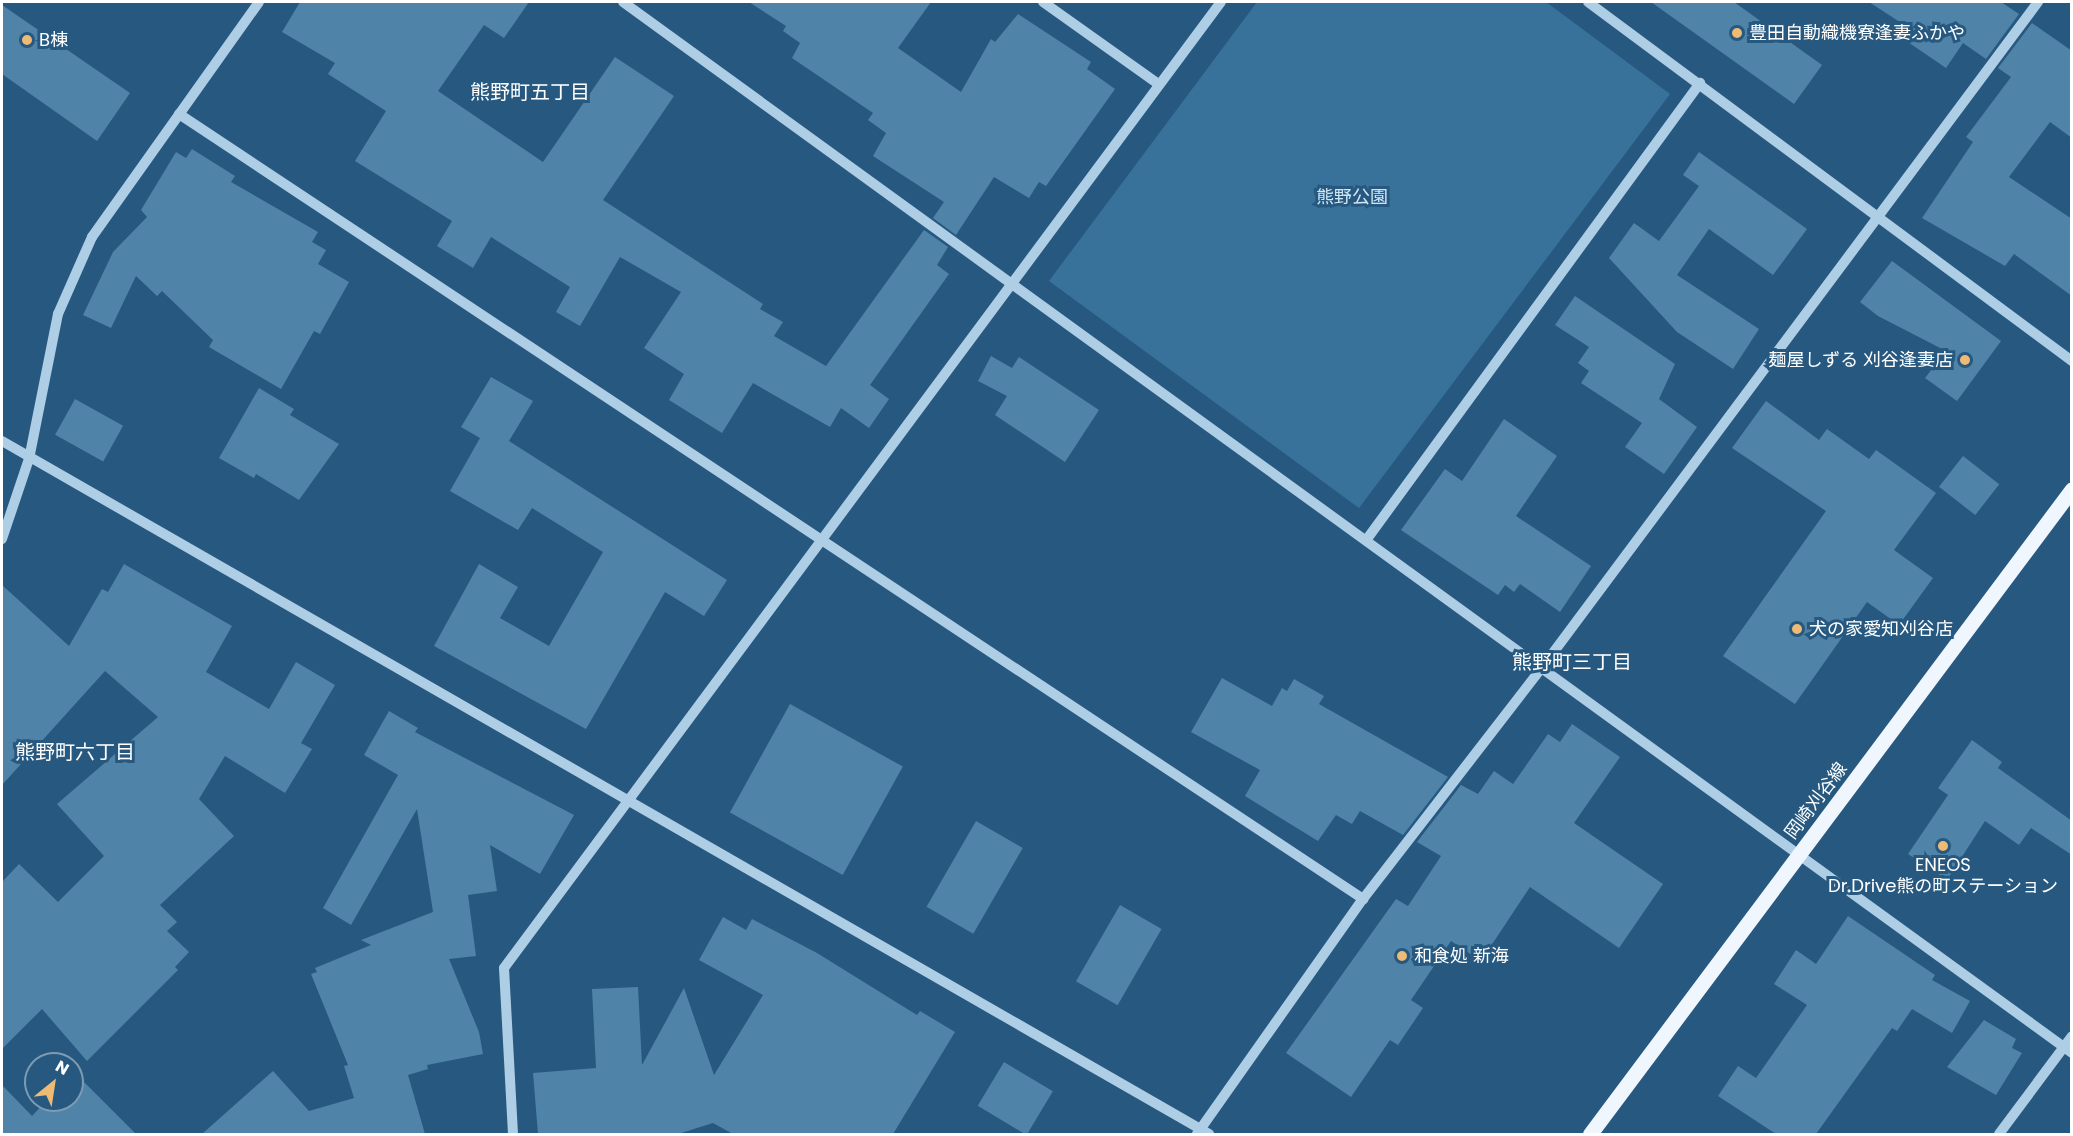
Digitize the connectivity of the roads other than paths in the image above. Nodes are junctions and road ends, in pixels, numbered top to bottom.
1 (259, 2) edge
2 (623, 2) edge
3 (1043, 2) edge
4 (1221, 2) edge
5 (1588, 2) edge
6 (2038, 2) edge
7 (1157, 83) junction
8 (1700, 83) junction
9 (179, 114) junction
10 (1878, 216) junction
11 (1012, 282) junction
12 (2072, 361) edge
13 (2, 441) edge
14 (28, 459) junction
15 (2072, 489) edge
16 (2, 539) edge
17 (1367, 539) junction
18 (818, 540) junction
19 (1541, 669) junction
20 (625, 802) junction
21 (1800, 855) junction
22 (1363, 899) junction
23 (2072, 1036) edge
24 (2067, 1050) edge
25 (1202, 1133) edge
26 (513, 1134) edge
27 (1590, 1134) edge
28 (1999, 1134) edge

1 - 9 street
2 - 11 street
3 - 7 street
4 - 7 street
5 - 8 street
6 - 10 street
7 - 11 street
8 - 10 street
8 - 17 street
9 - 14 street
9 - 18 street
10 - 12 street
10 - 19 street
11 - 17 street
11 - 18 street
13 - 14 street
14 - 16 street
14 - 20 street
15 - 21 main road, 岡崎刈谷線
17 - 19 street
18 - 20 street
18 - 22 street
19 - 21 street
19 - 22 street
20 - 25 street
20 - 26 street
21 - 24 street
21 - 27 main road, 岡崎刈谷線
22 - 25 street
23 - 24 street
24 - 28 street

